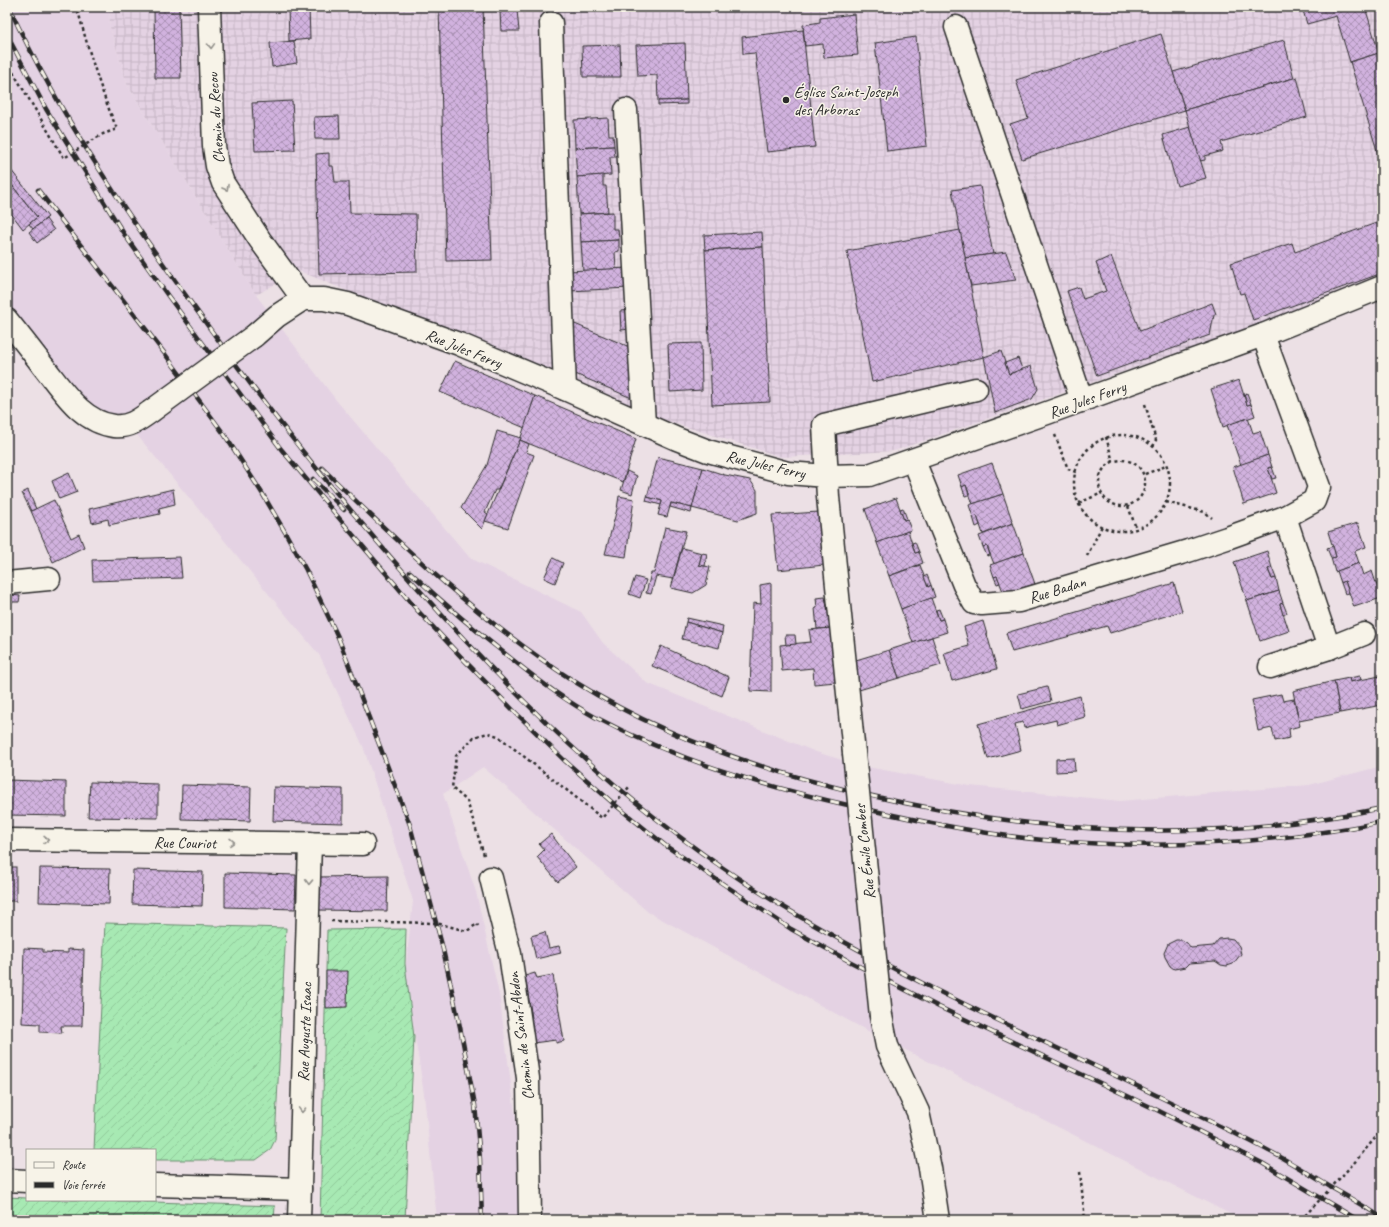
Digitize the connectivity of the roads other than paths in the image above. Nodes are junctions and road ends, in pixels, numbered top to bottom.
1 (209, 7) edge
2 (551, 23) dead end
3 (956, 27) dead end
4 (626, 110) dead end
5 (1382, 287) edge
6 (303, 299) junction
7 (7, 320) edge
8 (1263, 335) junction
9 (565, 389) junction
10 (976, 390) dead end
11 (1082, 401) junction
12 (644, 424) junction
13 (914, 461) junction
14 (826, 476) junction
15 (1286, 517) junction
16 (48, 579) dead end
17 (7, 583) edge
18 (1364, 634) dead end
19 (1329, 648) junction
20 (1270, 667) dead end
21 (7, 840) edge
22 (310, 843) junction
23 (363, 844) dead end
24 (491, 878) road end
25 (7, 1180) edge
26 (26, 1181) edge
27 (156, 1185) edge
28 (300, 1189) junction
29 (299, 1220) edge
30 (530, 1220) edge
31 (938, 1220) edge

1 -> 6 street, Chemin du Recou
2 - 9 street
3 - 11 street
4 - 12 street
5 - 8 street, Rue Jules Ferry
6 - 7 street, bridge
6 - 9 street, Rue Jules Ferry
8 - 11 street, Rue Jules Ferry
8 - 15 street, Rue Badan
9 - 12 street, Rue Jules Ferry
10 - 14 street, Rue Émile Combes
11 - 13 street, Rue Jules Ferry
12 - 14 street, Rue Jules Ferry
13 - 14 street, Rue Jules Ferry
13 - 15 street, Rue Badan
14 - 31 street, Rue Émile Combes, bridge
15 - 19 street
16 - 17 street
18 - 19 street
19 - 20 street
21 -> 22 street, Rue Couriot
22 - 23 street, Rue Couriot
22 -> 28 street, Rue Auguste Isaac
24 - 30 street, Chemin de Saint-Abdon
25 - 26 street
27 - 28 street
28 - 29 street, Rue Auguste Isaac

